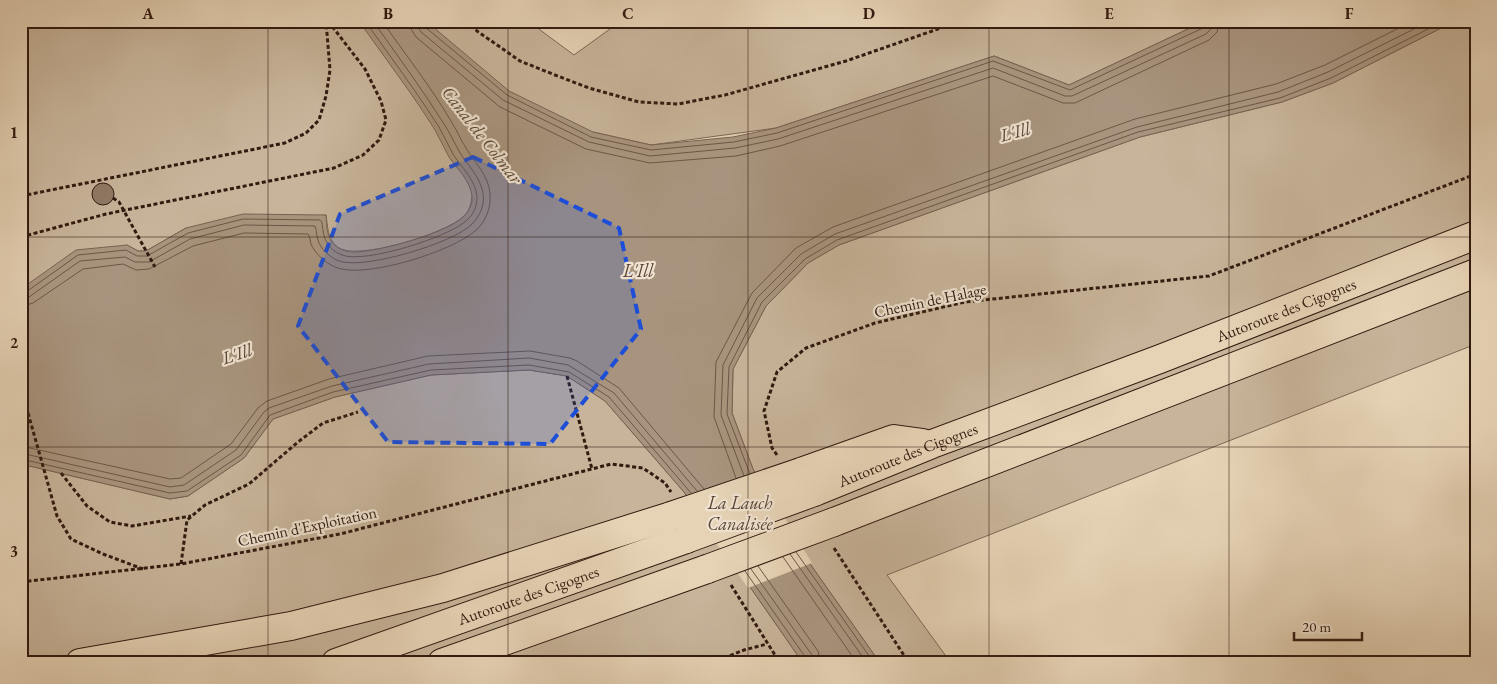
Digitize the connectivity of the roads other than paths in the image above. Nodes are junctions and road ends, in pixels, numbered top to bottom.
1 (1476, 235) edge
2 (1476, 273) edge
3 (808, 482) junction
4 (80, 663) edge
5 (336, 663) edge
6 (442, 663) edge

1 - 3 highway, Autoroute des Cigognes
2 - 6 highway, bridge
3 - 4 highway, bridge
3 - 5 highway, Autoroute des Cigognes, bridge

